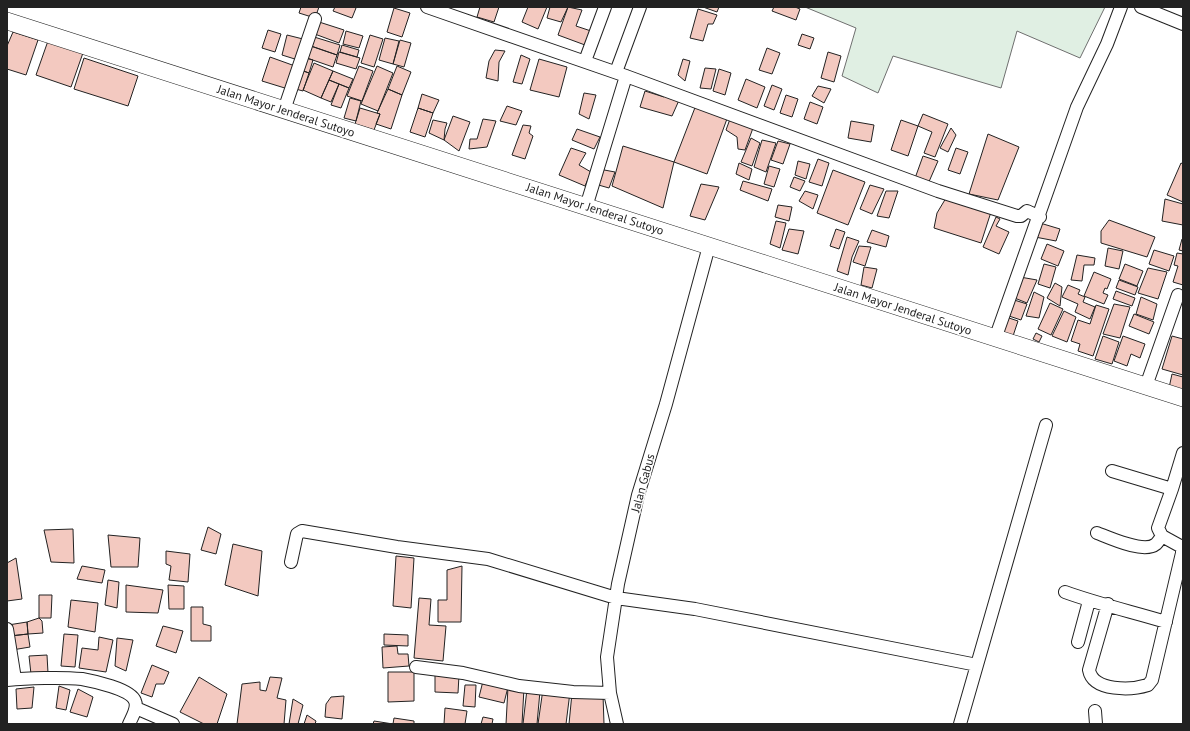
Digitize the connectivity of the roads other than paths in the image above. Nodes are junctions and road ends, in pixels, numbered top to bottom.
1 (427, 7) edge
2 (605, 7) edge
3 (640, 7) edge
4 (1121, 7) edge
5 (1141, 7) edge
6 (315, 19) dead end
7 (7, 21) edge
8 (1183, 24) edge
9 (586, 61) junction
10 (621, 74) junction
11 (284, 110) junction
12 (586, 207) junction
13 (1033, 214) junction
14 (709, 246) junction
15 (1178, 295) dead end
16 (989, 337) junction
17 (1146, 386) junction
18 (1183, 398) edge
19 (1046, 426) dead end
20 (1183, 452) edge
21 (1112, 471) dead end
22 (1172, 489) junction
23 (1097, 533) dead end
24 (1162, 536) junction
25 (291, 562) dead end
26 (617, 592) junction
27 (1065, 592) dead end
28 (1089, 601) junction
29 (1108, 604) junction
30 (1166, 622) junction
31 (7, 629) edge
32 (1096, 646) junction
33 (977, 665) junction
34 (416, 667) dead end
35 (11, 679) edge
36 (610, 693) junction
37 (136, 708) junction
38 (1096, 711) dead end
39 (129, 724) edge
40 (173, 724) edge
41 (617, 724) edge
42 (960, 724) edge
43 (1096, 724) edge

1 - 9 street
2 - 9 street
3 - 10 street
4 - 13 street
5 - 8 street
6 - 11 street
7 - 11 main road, Jalan Mayor Jenderal Sutoyo
9 - 10 street
10 - 12 street
10 - 13 street
11 - 12 main road, Jalan Mayor Jenderal Sutoyo
12 - 14 main road, Jalan Mayor Jenderal Sutoyo
13 - 16 street
14 - 16 main road, Jalan Mayor Jenderal Sutoyo
14 - 26 street, Jalan Gabus
15 - 17 street
16 - 17 main road, Jalan Mayor Jenderal Sutoyo
17 - 18 main road, Jalan Mayor Jenderal Sutoyo
19 - 33 street
20 - 22 street
21 - 22 street
22 - 24 street
23 - 24 street
24 - 30 street
25 - 26 street
26 - 33 street
26 - 36 street, Jalan Gabus
27 - 28 street
28 - 29 street
28 - 32 street
29 - 30 street
29 - 32 street
30 - 32 street
31 - 35 street
33 - 42 street
34 - 36 street
35 - 37 street
36 - 41 street, Jalan Gabus
37 - 39 street
37 - 40 street
38 - 43 street

